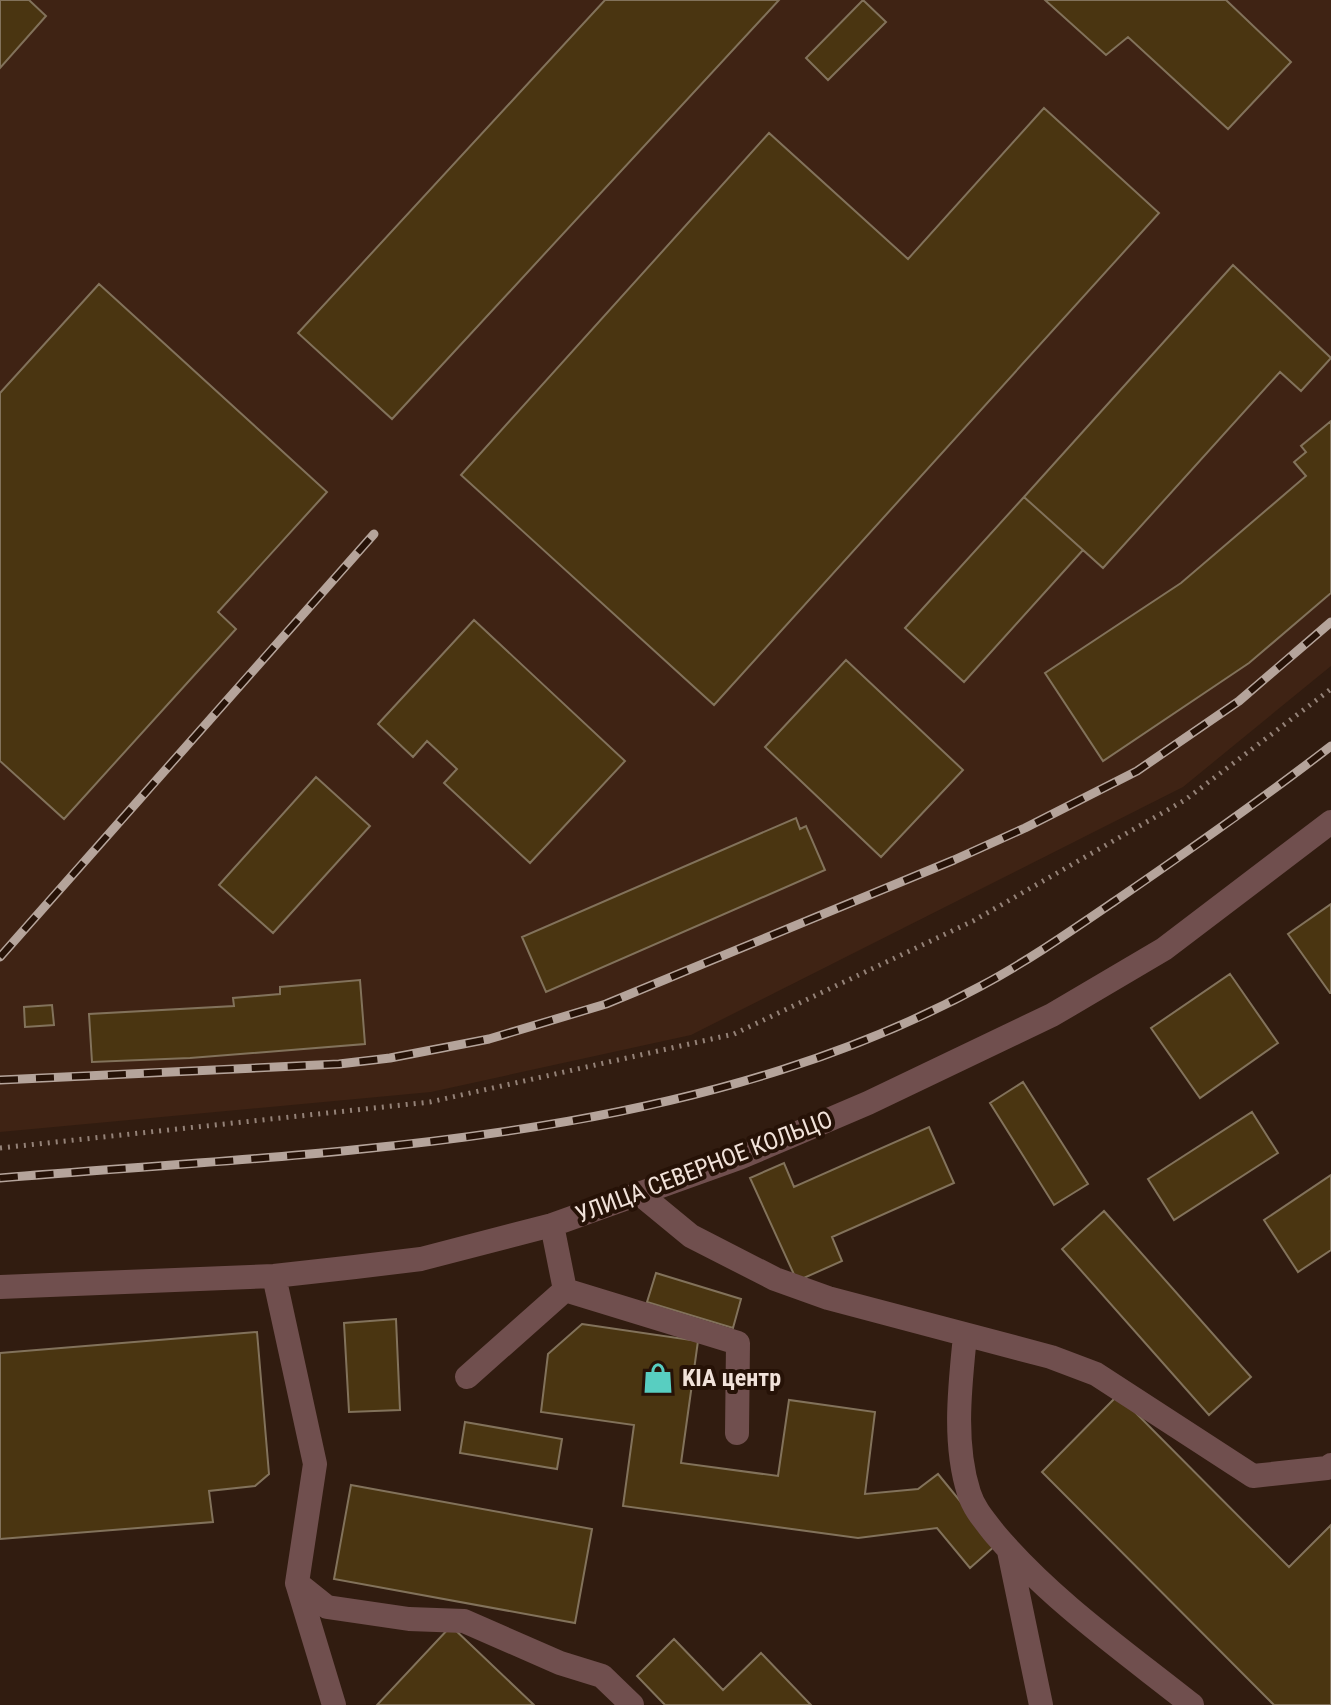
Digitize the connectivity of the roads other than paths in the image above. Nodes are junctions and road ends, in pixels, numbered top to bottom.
1 (1331, 822) edge
2 (640, 1194) junction
3 (552, 1225) junction
4 (274, 1276) junction
5 (0, 1287) edge
6 (565, 1290) junction
7 (965, 1336) junction
8 (467, 1377) dead end
9 (737, 1433) dead end
10 (1331, 1465) edge
11 (1009, 1551) junction
12 (297, 1583) junction
13 (334, 1705) edge
14 (632, 1705) edge
15 (1041, 1705) edge
16 (1192, 1705) edge

1 - 2 street, УЛИЦА СЕВЕРНОЕ КОЛЬЦО
2 - 3 street, УЛИЦА СЕВЕРНОЕ КОЛЬЦО
2 - 7 street
3 - 4 street, УЛИЦА СЕВЕРНОЕ КОЛЬЦО
3 - 6 street
4 - 5 street, УЛИЦА СЕВЕРНОЕ КОЛЬЦО
4 - 12 street
6 - 8 street
6 - 9 street
7 - 10 street
7 - 11 street
11 - 15 street
11 - 16 street
12 - 13 street
12 - 14 street

